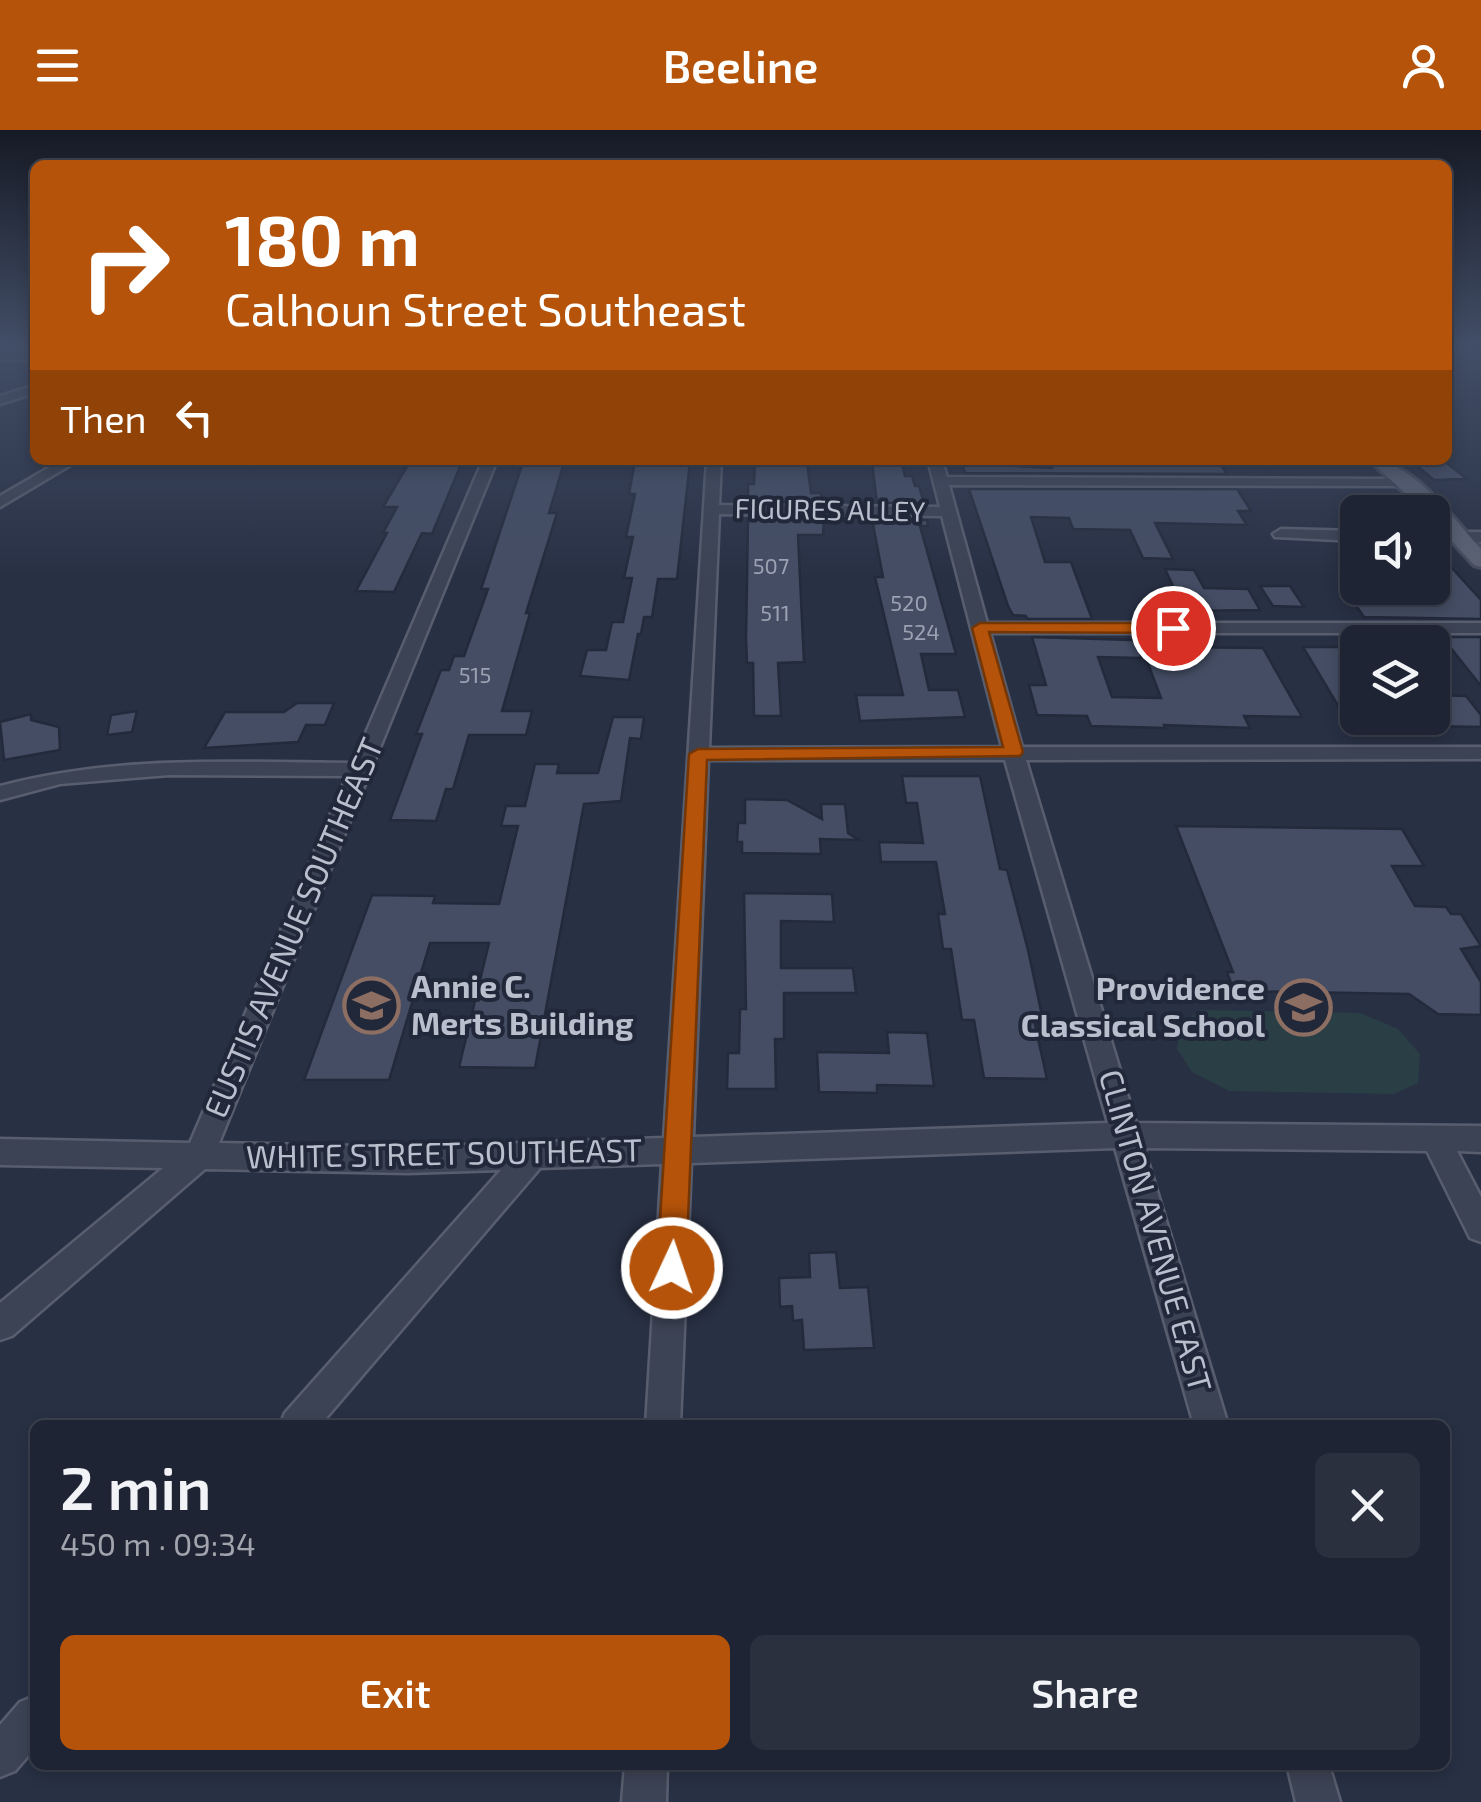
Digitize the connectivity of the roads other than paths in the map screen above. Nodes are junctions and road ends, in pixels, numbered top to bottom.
1 (63, 465) edge
2 (488, 465) edge
3 (714, 465) edge
4 (937, 465) edge
5 (1385, 465) edge
6 (941, 481) junction
7 (1408, 483) junction
8 (0, 502) edge
9 (711, 508) junction
10 (949, 512) junction
11 (1281, 534) dead end
12 (1340, 536) edge
13 (1450, 537) edge
14 (1458, 537) junction
15 (1481, 537) edge
16 (1481, 562) edge
17 (980, 628) junction
18 (1481, 628) edge
19 (1013, 752) junction
20 (1481, 753) edge
21 (698, 754) junction
22 (360, 770) junction
23 (0, 793) edge
24 (1128, 1135) junction
25 (1436, 1139) junction
26 (1481, 1139) edge
27 (678, 1150) junction
28 (0, 1152) edge
29 (198, 1156) junction
30 (532, 1156) junction
31 (1481, 1228) edge
32 (0, 1324) edge
33 (301, 1420) edge
34 (664, 1420) edge
35 (1210, 1420) edge
36 (30, 1723) edge
37 (0, 1756) edge
38 (646, 1770) edge
39 (1309, 1770) edge
40 (644, 1802) edge
41 (1318, 1802) edge

1 - 8 street
2 - 22 street, EUSTIS AVENUE SOUTHEAST
3 - 9 street
4 - 6 street, CLINTON AVENUE EAST
5 - 7 main road
6 - 7 street
6 - 10 street, CLINTON AVENUE EAST
7 - 14 main road
9 - 10 street, FIGURES ALLEY
9 - 21 street
10 - 17 street, CLINTON AVENUE EAST
11 - 12 street
13 - 14 street
14 - 15 street
14 - 16 main road
17 - 18 street
17 - 19 street, CLINTON AVENUE EAST
19 - 20 street
19 - 21 street
19 - 24 street, CLINTON AVENUE EAST
21 - 27 street
22 - 23 street
22 - 29 street, EUSTIS AVENUE SOUTHEAST
24 - 25 street, WHITE STREET SOUTHEAST
24 - 27 street, WHITE STREET SOUTHEAST
24 - 35 street, CLINTON AVENUE EAST
25 - 26 street, WHITE STREET SOUTHEAST
25 - 31 street
27 - 30 street, WHITE STREET SOUTHEAST
27 - 34 street
28 - 29 street, WHITE STREET SOUTHEAST
29 - 30 street, WHITE STREET SOUTHEAST
29 - 32 street, EUSTIS AVENUE SOUTHEAST
30 - 33 street
36 - 37 street
38 - 40 street
39 - 41 street

